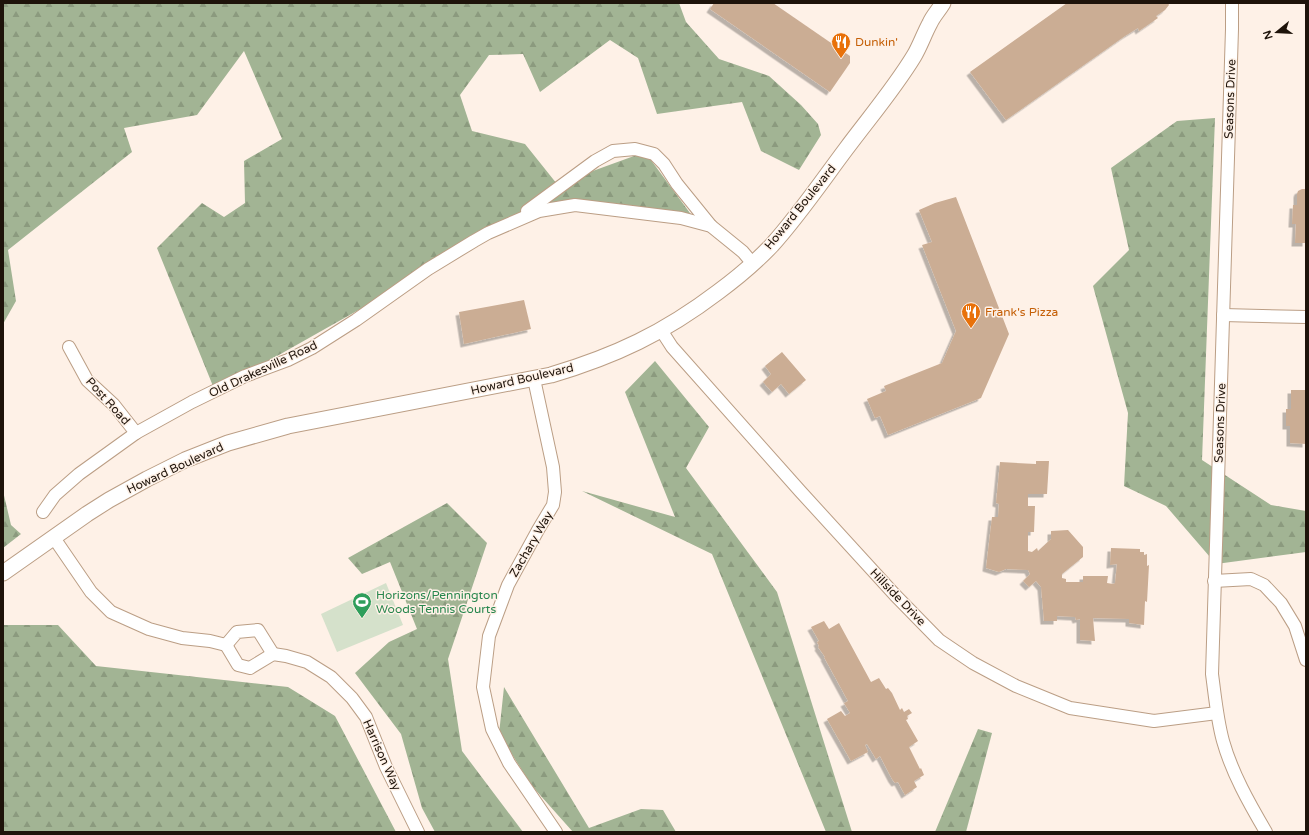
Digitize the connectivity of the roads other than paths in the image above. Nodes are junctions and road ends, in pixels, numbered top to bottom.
1 (943, 3) edge
2 (1232, 3) edge
3 (511, 223) junction
4 (711, 226) junction
5 (752, 264) junction
6 (1223, 315) junction
7 (1306, 317) edge
8 (661, 330) junction
9 (69, 347) dead end
10 (534, 379) junction
11 (136, 434) junction
12 (43, 512) dead end
13 (54, 538) junction
14 (3, 573) edge
15 (1214, 581) junction
16 (226, 645) junction
17 (273, 654) junction
18 (1306, 660) edge
19 (1217, 713) junction
20 (418, 832) edge
21 (556, 832) edge
22 (1266, 832) edge

1 - 5 main road, Howard Boulevard
2 - 6 street, Seasons Drive
3 - 4 street, Old Drakesville Road
3 - 4 street, Old Drakesville Road
3 - 11 street, Old Drakesville Road
4 - 5 street, Old Drakesville Road
5 - 8 main road, Howard Boulevard
6 - 7 street
6 - 15 street, Seasons Drive
8 - 10 main road, Howard Boulevard
8 - 19 street, Hillside Drive
9 - 11 street, Post Road
10 - 13 main road, Howard Boulevard
10 - 21 street, Zachary Way
11 - 12 street, Old Drakesville Road
13 - 14 main road, Howard Boulevard
13 - 16 street
15 - 18 street
15 - 19 street, Seasons Drive
16 - 17 street
16 - 17 street
17 - 20 street, Harrison Way
19 - 22 street, Seasons Drive

